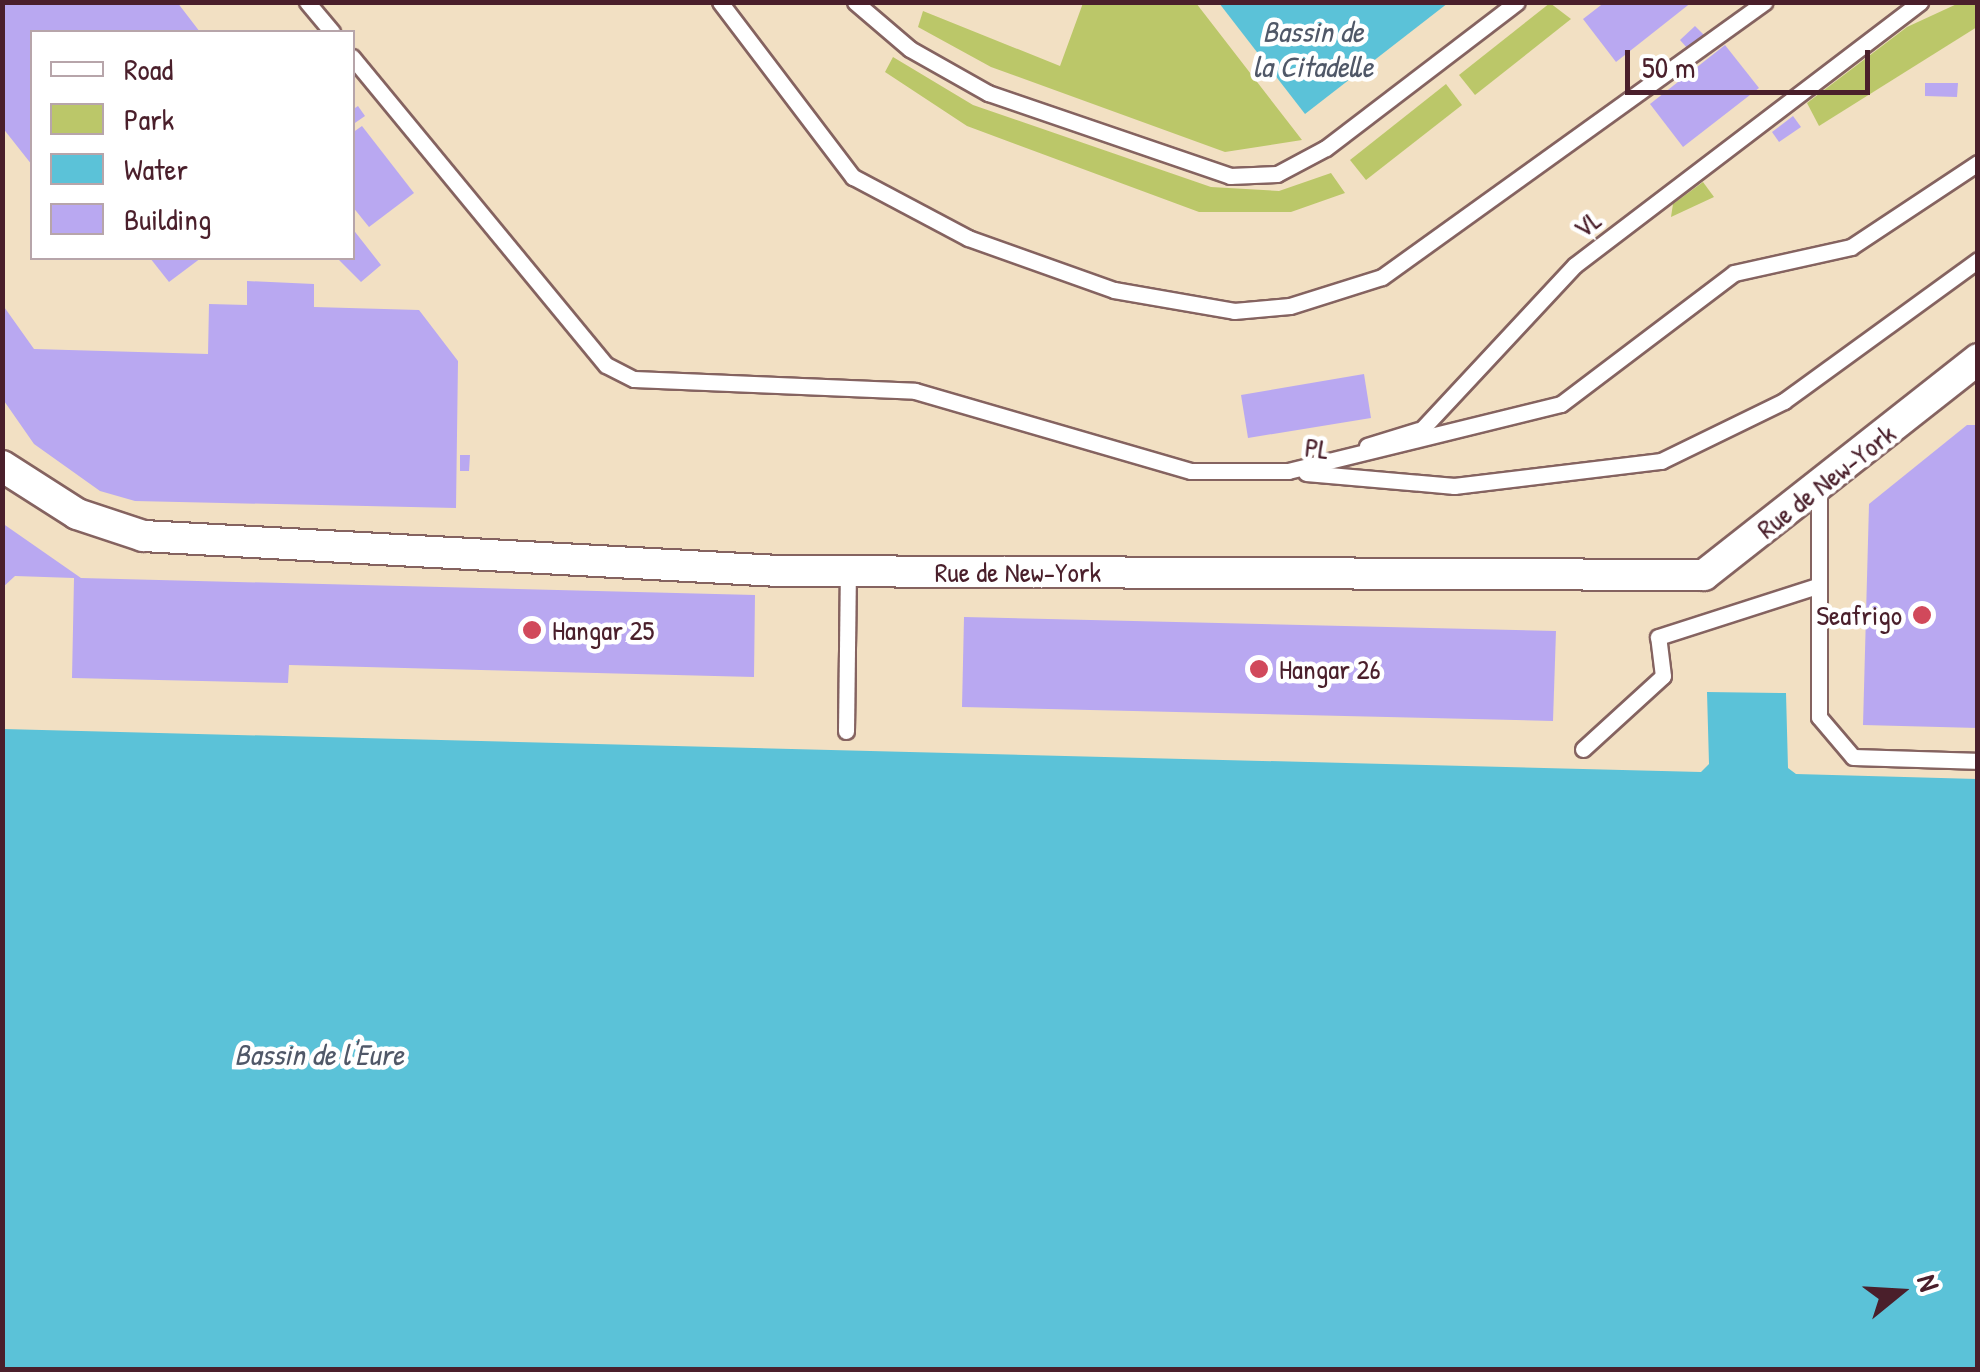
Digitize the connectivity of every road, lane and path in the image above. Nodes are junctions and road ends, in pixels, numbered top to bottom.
1 (307, 2) edge
2 (720, 2) edge
3 (856, 2) edge
4 (1516, 2) edge
5 (1764, 2) edge
6 (1920, 2) edge
7 (330, 30) edge
8 (355, 62) edge
9 (1978, 163) edge
10 (1978, 260) edge
11 (1978, 359) edge
12 (2, 466) edge
13 (1288, 471) junction
14 (1819, 492) junction
15 (848, 572) junction
16 (1814, 587) junction
17 (846, 731) dead end
18 (1583, 749) dead end
19 (1978, 761) edge

1 - 7 lane
2 - 5 lane
3 - 4 lane
6 - 13 lane, VL
8 - 13 lane
9 - 13 lane, PL
10 - 13 lane, PL
11 - 14 street, Rue de New-York
12 - 15 street, Rue de New-York
14 - 15 street, Rue de New-York
14 - 16 lane
15 - 17 lane
16 - 18 lane
16 - 19 lane

